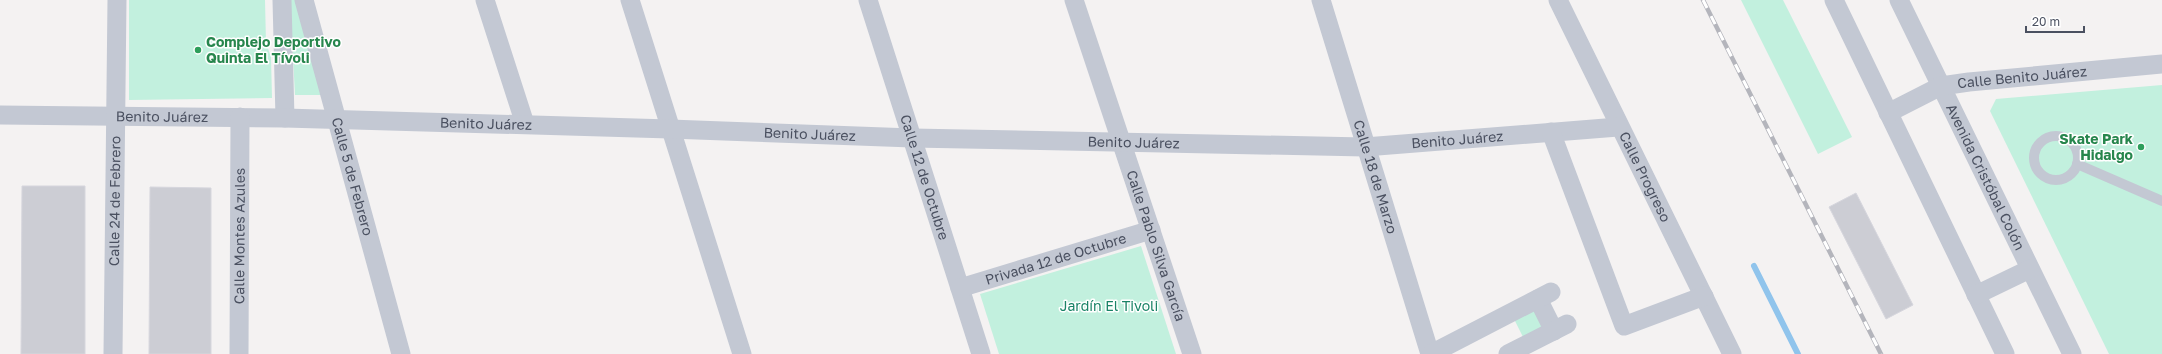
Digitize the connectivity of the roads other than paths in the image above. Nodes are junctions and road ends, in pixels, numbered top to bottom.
1 (118, 0) edge
2 (282, 0) edge
3 (304, 0) edge
4 (485, 0) edge
5 (630, 0) edge
6 (868, 0) edge
7 (1074, 0) edge
8 (1321, 0) edge
9 (1558, 0) edge
10 (1834, 0) edge
11 (1899, 0) edge
12 (2162, 64) edge
13 (1942, 86) junction
14 (1888, 113) junction
15 (0, 115) edge
16 (116, 116) junction
17 (240, 117) junction
18 (286, 118) junction
19 (336, 120) junction
20 (525, 124) junction
21 (1618, 127) junction
22 (670, 129) junction
23 (1551, 132) junction
24 (912, 138) junction
25 (1121, 141) junction
26 (1365, 147) junction
27 (2077, 164) junction
28 (2162, 201) edge
29 (1151, 230) junction
30 (2030, 269) junction
31 (960, 288) junction
32 (1976, 295) junction
33 (1704, 296) junction
34 (113, 354) edge
35 (239, 354) edge
36 (400, 354) edge
37 (742, 354) edge
38 (981, 354) edge
39 (1192, 354) edge
40 (1430, 354) edge
41 (1508, 354) edge
42 (1732, 354) edge
43 (2005, 354) edge
44 (2072, 354) edge

1 - 16 street, Calle 24 de Febrero
2 - 18 street
3 - 19 street, Calle 5 de Febrero
4 - 20 street
5 - 22 street
6 - 24 street, Calle 12 de Octubre
7 - 25 street, Calle Pablo Silva García
8 - 26 street, Calle 18 de Marzo
9 - 21 street, Calle Progreso
10 - 14 street
11 - 13 street, Avenida Cristóbal Colón
12 - 13 street, Calle Benito Juárez
13 - 14 street, Calle Benito Juárez
13 - 30 street, Avenida Cristóbal Colón
14 - 32 street
15 - 16 street, Benito Juárez
16 - 17 street, Benito Juárez
16 - 34 street, Calle 24 de Febrero
17 - 18 street, Benito Juárez
17 - 35 street, Calle Montes Azules
18 - 19 street, Benito Juárez
19 - 20 street, Benito Juárez
19 - 36 street, Calle 5 de Febrero
20 - 22 street, Benito Juárez
21 - 23 street, Benito Juárez
21 - 33 street, Calle Progreso
22 - 24 street, Benito Juárez
22 - 37 street
23 - 26 street, Benito Juárez
23 - 33 street
24 - 25 street, Benito Juárez
24 - 31 street, Calle 12 de Octubre
25 - 26 street, Benito Juárez
25 - 29 street, Calle Pablo Silva García
26 - 40 street, Calle 18 de Marzo
27 - 27 lane
27 - 28 lane
29 - 31 street, Privada 12 de Octubre
29 - 39 street, Calle Pablo Silva García
30 - 32 street
30 - 44 street, Avenida Cristóbal Colón
31 - 38 street, Calle 12 de Octubre
32 - 43 street
33 - 42 street, Calle Progreso
40 - 41 street

